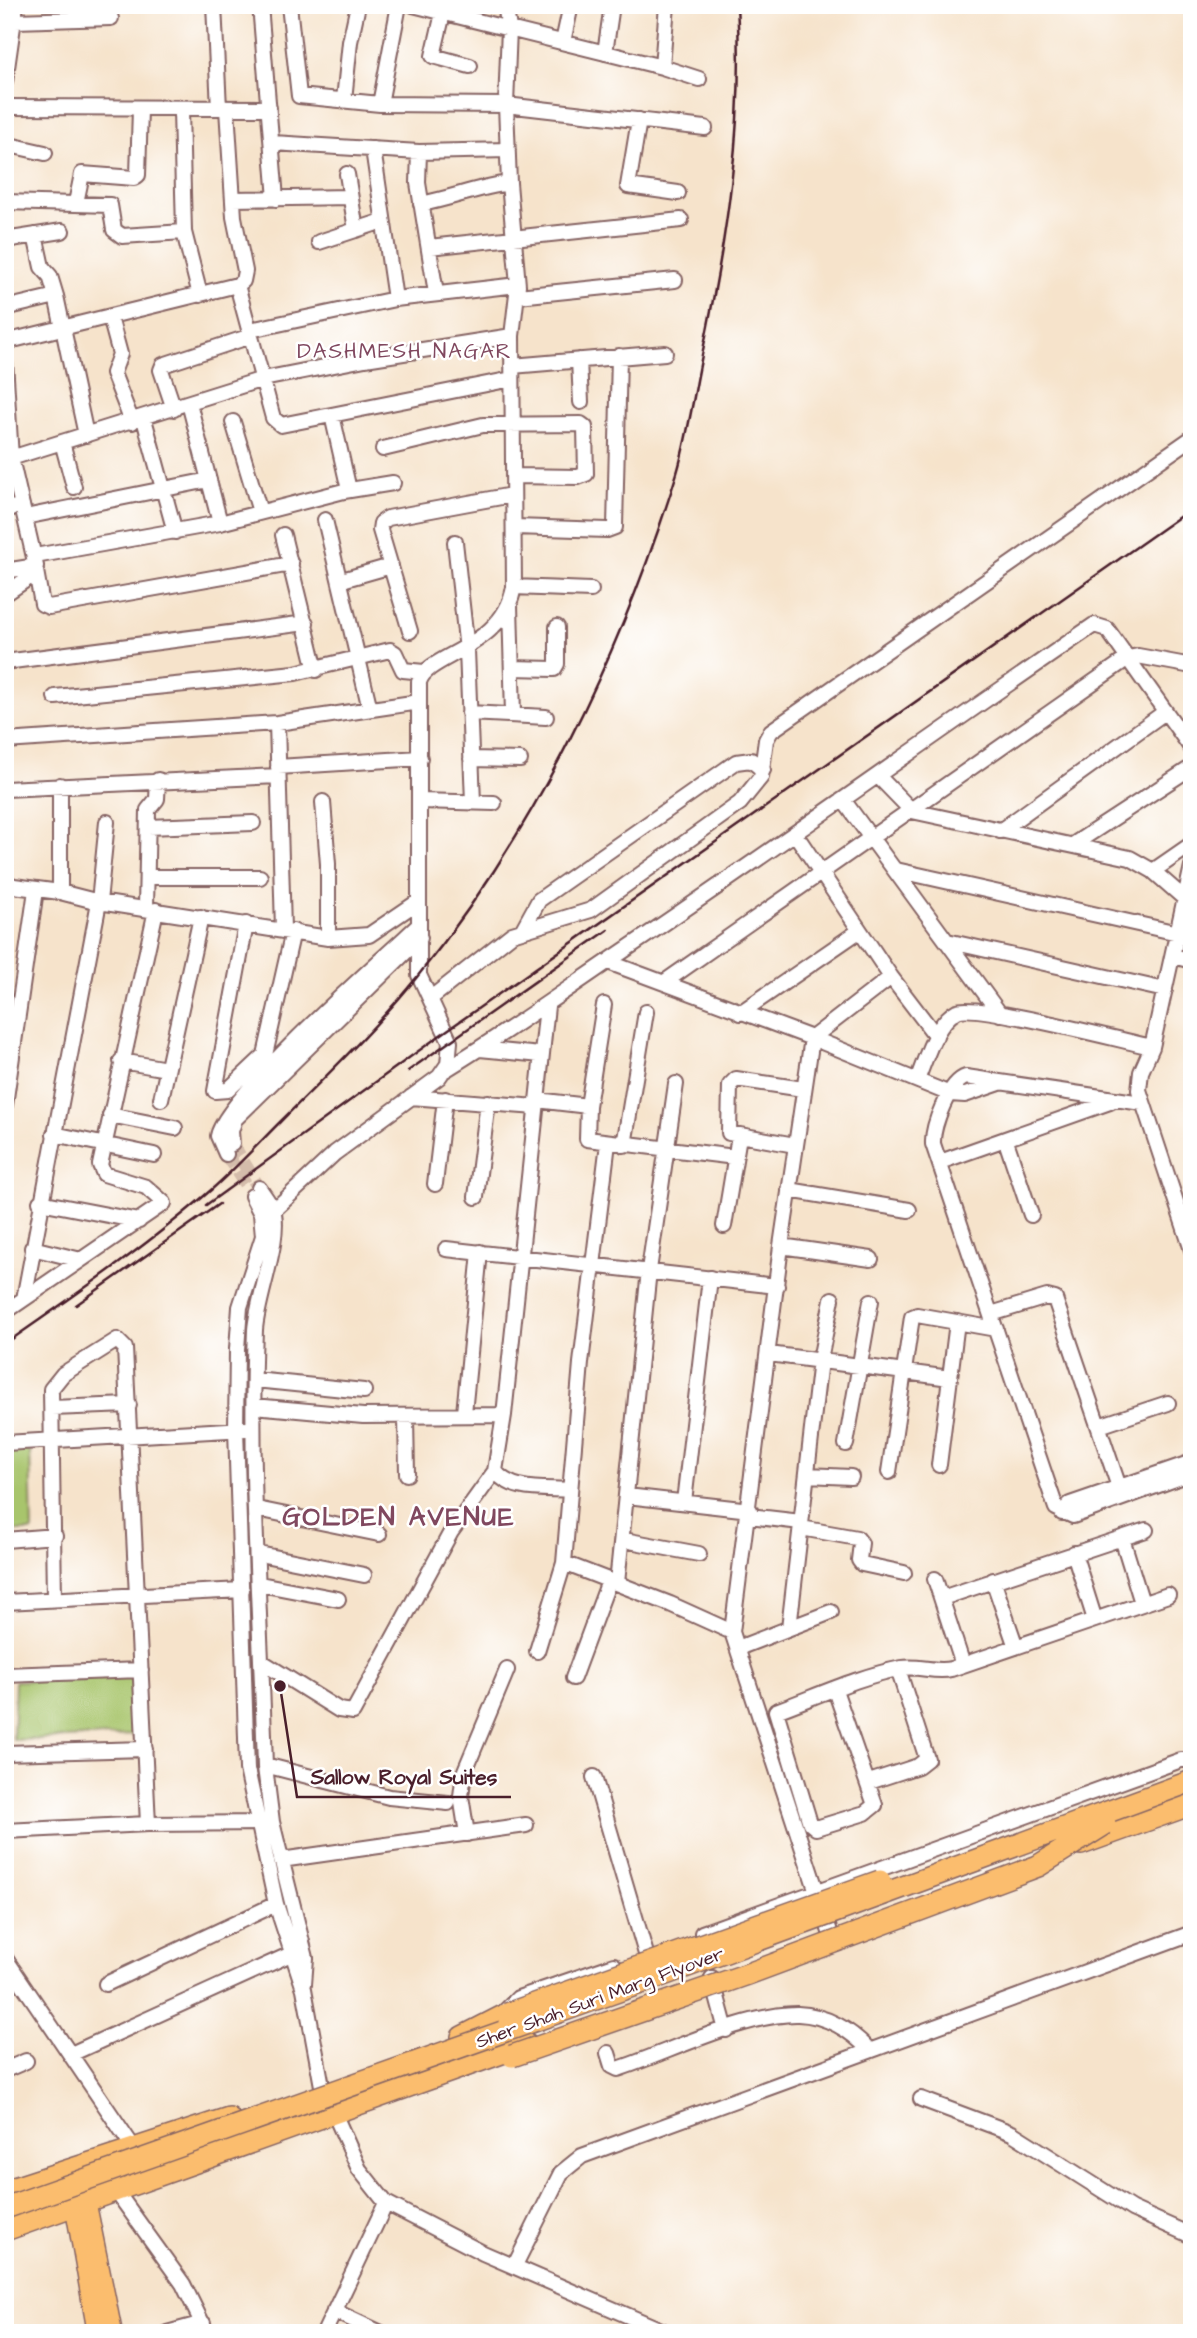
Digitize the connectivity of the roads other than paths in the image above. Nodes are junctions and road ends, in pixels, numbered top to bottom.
1 (16, 5) edge
2 (214, 5) edge
3 (260, 5) edge
4 (289, 5) edge
5 (358, 5) edge
6 (399, 5) edge
7 (413, 5) edge
8 (505, 5) edge
9 (516, 5) edge
10 (571, 5) edge
11 (612, 5) edge
12 (667, 5) edge
13 (443, 13) junction
14 (111, 18) dead end
15 (15, 21) junction
16 (509, 24) junction
17 (563, 43) junction
18 (9, 48) edge
19 (605, 53) junction
20 (470, 66) dead end
21 (662, 66) junction
22 (699, 79) dead end
23 (5, 82) edge
24 (344, 100) junction
25 (380, 104) junction
26 (506, 105) junction
27 (5, 107) edge
28 (269, 108) junction
29 (140, 109) junction
30 (223, 109) junction
31 (181, 110) junction
32 (639, 120) junction
33 (705, 128) dead end
34 (273, 143) junction
35 (5, 145) edge
36 (373, 149) junction
37 (508, 150) junction
38 (419, 152) junction
39 (45, 153) dead end
40 (346, 174) dead end
41 (509, 183) junction
42 (678, 193) dead end
43 (349, 197) junction
44 (276, 199) junction
45 (233, 200) junction
46 (5, 202) edge
47 (76, 203) junction
48 (421, 204) junction
49 (681, 220) dead end
50 (383, 221) junction
51 (356, 230) junction
52 (62, 231) dead end
53 (184, 232) junction
54 (35, 235) junction
55 (515, 236) junction
56 (5, 240) edge
57 (319, 242) dead end
58 (429, 247) junction
59 (675, 280) dead end
60 (237, 285) junction
61 (518, 290) junction
62 (436, 293) junction
63 (200, 295) junction
64 (56, 296) junction
65 (395, 299) junction
66 (5, 308) edge
67 (110, 317) junction
68 (64, 329) junction
69 (250, 333) junction
70 (512, 336) junction
71 (5, 342) edge
72 (665, 353) dead end
73 (618, 356) junction
74 (579, 360) junction
75 (5, 361) edge
76 (512, 373) junction
77 (263, 379) junction
78 (580, 402) dead end
79 (189, 403) junction
80 (174, 409) junction
81 (331, 415) junction
82 (138, 420) junction
83 (233, 422) dead end
84 (514, 422) junction
85 (86, 435) junction
86 (1192, 438) edge
87 (62, 442) junction
88 (383, 449) dead end
89 (9, 461) edge
90 (513, 476) junction
91 (209, 480) junction
92 (393, 483) dead end
93 (75, 487) dead end
94 (163, 490) junction
95 (349, 490) junction
96 (512, 495) junction
97 (5, 510) edge
98 (24, 511) junction
99 (260, 512) junction
100 (325, 520) dead end
101 (220, 523) junction
102 (514, 527) junction
103 (175, 532) junction
104 (284, 536) dead end
105 (454, 542) dead end
106 (35, 564) junction
107 (291, 564) junction
108 (391, 566) junction
109 (5, 571) edge
110 (342, 580) junction
111 (514, 587) junction
112 (591, 590) dead end
113 (5, 594) edge
114 (510, 605) junction
115 (306, 623) junction
116 (557, 627) dead end
117 (410, 631) dead end
118 (467, 650) junction
119 (360, 658) junction
120 (1128, 658) junction
121 (5, 662) edge
122 (1192, 666) edge
123 (512, 668) junction
124 (316, 670) junction
125 (424, 672) junction
126 (55, 697) dead end
127 (419, 702) junction
128 (370, 709) junction
129 (1165, 712) junction
130 (469, 713) junction
131 (513, 715) junction
132 (546, 717) dead end
133 (276, 723) junction
134 (5, 741) edge
135 (1192, 749) edge
136 (420, 758) junction
137 (471, 759) junction
138 (520, 760) dead end
139 (1192, 766) edge
140 (763, 770) junction
141 (278, 771) junction
142 (878, 776) junction
143 (158, 780) junction
144 (60, 785) junction
145 (5, 789) edge
146 (419, 801) junction
147 (844, 801) junction
148 (323, 802) dead end
149 (473, 802) junction
150 (494, 803) dead end
151 (912, 811) junction
152 (107, 822) dead end
153 (253, 823) dead end
154 (148, 827) junction
155 (1000, 831) junction
156 (796, 835) junction
157 (873, 837) junction
158 (1074, 844) junction
159 (1192, 844) edge
160 (1192, 866) edge
161 (896, 870) junction
162 (1153, 871) junction
163 (822, 874) junction
164 (149, 877) junction
165 (260, 877) dead end
166 (5, 882) edge
167 (37, 890) junction
168 (60, 892) junction
169 (1185, 899) junction
170 (419, 901) junction
171 (99, 902) junction
172 (151, 909) junction
173 (201, 917) junction
174 (246, 923) junction
175 (523, 929) junction
176 (288, 930) junction
177 (859, 931) junction
178 (420, 932) junction
179 (1178, 933) junction
180 (328, 938) junction
181 (947, 942) junction
182 (1173, 956) junction
183 (1192, 961) edge
184 (608, 962) junction
185 (891, 977) junction
186 (666, 981) junction
187 (1165, 990) junction
188 (430, 998) junction
189 (604, 1005) dead end
190 (547, 1006) junction
191 (646, 1012) dead end
192 (740, 1013) junction
193 (1000, 1014) junction
194 (936, 1036) junction
195 (812, 1038) junction
196 (1152, 1047) junction
197 (481, 1049) junction
198 (541, 1055) junction
199 (121, 1060) junction
200 (167, 1069) junction
201 (444, 1071) junction
202 (917, 1080) junction
203 (676, 1084) dead end
204 (803, 1088) junction
205 (950, 1094) junction
206 (411, 1097) junction
207 (161, 1099) dead end
208 (445, 1099) junction
209 (1112, 1101) junction
210 (488, 1102) junction
211 (1142, 1103) junction
212 (536, 1104) junction
213 (5, 1105) edge
214 (588, 1106) junction
215 (110, 1115) junction
216 (175, 1128) dead end
217 (54, 1134) junction
218 (739, 1136) junction
219 (1006, 1141) junction
220 (608, 1143) junction
221 (104, 1144) junction
222 (624, 1145) junction
223 (795, 1145) junction
224 (229, 1149) dead end
225 (668, 1150) junction
226 (154, 1155) dead end
227 (736, 1157) junction
228 (940, 1162) junction
229 (435, 1184) dead end
230 (789, 1189) junction
231 (256, 1192) tunnel mouth
232 (476, 1197) dead end
233 (40, 1202) junction
234 (909, 1210) dead end
235 (267, 1212) junction
236 (1031, 1215) dead end
237 (139, 1222) junction
238 (724, 1226) dead end
239 (781, 1246) junction
240 (32, 1248) junction
241 (446, 1249) dead end
242 (1192, 1250) edge
243 (480, 1252) junction
244 (519, 1256) junction
245 (872, 1259) dead end
246 (81, 1260) junction
247 (592, 1263) junction
248 (649, 1270) junction
249 (709, 1278) junction
250 (777, 1286) junction
251 (24, 1299) junction
252 (832, 1299) dead end
253 (871, 1301) dead end
254 (5, 1312) edge
255 (990, 1314) junction
256 (957, 1322) junction
257 (996, 1329) junction
258 (769, 1354) junction
259 (820, 1360) junction
260 (860, 1365) junction
261 (903, 1373) junction
262 (950, 1378) junction
263 (255, 1380) junction
264 (364, 1391) dead end
265 (1168, 1403) dead end
266 (129, 1405) junction
267 (254, 1406) junction
268 (52, 1408) junction
269 (464, 1413) junction
270 (504, 1415) junction
271 (406, 1417) junction
272 (1099, 1426) junction
273 (255, 1428) junction
274 (236, 1429) junction
275 (131, 1435) junction
276 (53, 1440) junction
277 (5, 1443) edge
278 (846, 1444) dead end
279 (1192, 1462) edge
280 (939, 1465) dead end
281 (495, 1471) junction
282 (889, 1472) dead end
283 (1192, 1473) edge
284 (407, 1474) dead end
285 (807, 1475) junction
286 (850, 1477) dead end
287 (1119, 1488) junction
288 (570, 1490) junction
289 (627, 1496) junction
290 (684, 1502) junction
291 (257, 1509) junction
292 (749, 1513) junction
293 (1062, 1513) junction
294 (801, 1525) junction
295 (1146, 1530) dead end
296 (379, 1534) dead end
297 (55, 1536) junction
298 (1122, 1538) junction
299 (5, 1540) edge
300 (624, 1540) junction
301 (1074, 1553) junction
302 (259, 1554) junction
303 (699, 1554) dead end
304 (564, 1563) junction
305 (904, 1573) dead end
306 (364, 1575) dead end
307 (935, 1579) dead end
308 (993, 1580) junction
309 (613, 1582) junction
310 (260, 1584) junction
311 (242, 1590) junction
312 (138, 1595) junction
313 (1168, 1595) dead end
314 (942, 1598) junction
315 (54, 1599) junction
316 (338, 1599) dead end
317 (5, 1602) edge
318 (1142, 1603) junction
319 (831, 1612) dead end
320 (1095, 1620) junction
321 (789, 1628) junction
322 (732, 1632) junction
323 (1016, 1647) junction
324 (738, 1648) junction
325 (537, 1651) dead end
326 (963, 1665) junction
327 (262, 1669) junction
328 (898, 1669) junction
329 (141, 1670) junction
330 (507, 1670) dead end
331 (5, 1675) edge
332 (244, 1676) junction
333 (573, 1678) dead end
334 (835, 1689) junction
335 (776, 1711) junction
336 (761, 1716) junction
337 (145, 1749) junction
338 (5, 1753) edge
339 (1192, 1760) edge
340 (265, 1765) junction
341 (1192, 1774) edge
342 (594, 1777) dead end
343 (1192, 1781) edge
344 (869, 1782) junction
345 (1192, 1792) edge
346 (449, 1803) dead end
347 (1192, 1804) edge
348 (1104, 1819) junction
349 (264, 1823) junction
350 (148, 1824) junction
351 (526, 1825) dead end
352 (5, 1831) edge
353 (467, 1833) junction
354 (281, 1860) junction
355 (820, 1900) junction
356 (276, 1904) junction
357 (1192, 1933) edge
358 (831, 1935) junction
359 (291, 1954) junction
360 (646, 1954) junction
361 (5, 1958) edge
362 (712, 1977) junction
363 (106, 1984) dead end
364 (304, 1989) junction
365 (502, 2016) junction
366 (726, 2030) junction
367 (462, 2037) junction
368 (869, 2050) junction
369 (71, 2053) junction
370 (608, 2053) dead end
371 (26, 2061) dead end
372 (6, 2067) edge
373 (463, 2068) junction
374 (322, 2086) junction
375 (921, 2099) dead end
376 (334, 2115) junction
377 (135, 2150) junction
378 (73, 2171) junction
379 (5, 2191) edge
380 (117, 2191) junction
381 (386, 2203) junction
382 (81, 2204) junction
383 (5, 2208) edge
384 (5, 2218) edge
385 (5, 2230) edge
386 (1192, 2236) edge
387 (515, 2265) junction
388 (334, 2311) junction
389 (205, 2328) edge
390 (97, 2333) edge
391 (113, 2333) edge
392 (167, 2333) edge
393 (324, 2333) edge
394 (381, 2333) edge
395 (668, 2333) edge

1 - 15 street
2 - 30 street
3 - 28 street
4 - 24 street
5 - 24 street
6 - 25 street
7 - 13 street
8 - 16 street
9 - 16 street
10 - 17 street
11 - 19 street
12 - 21 street
13 - 16 street
13 - 20 street
14 - 15 street
15 - 18 street
16 - 17 street
16 - 26 street
17 - 19 street
18 - 23 street
19 - 21 street
21 - 22 street
24 - 25 street
25 - 26 street
26 - 32 street
26 - 37 street
27 - 29 street
28 - 30 street
28 - 34 street
29 - 31 street
29 - 47 street
30 - 31 street
30 - 45 street
31 - 53 street
32 - 33 street
32 - 42 street
34 - 36 street
34 - 44 street
35 - 39 street
36 - 38 street
36 - 50 street
37 - 38 street
37 - 41 street
38 - 48 street
40 - 43 street
41 - 48 street
41 - 55 street
43 - 44 street
43 - 51 street
44 - 45 street
45 - 60 street
46 - 47 street
47 - 53 street
48 - 58 street
49 - 55 street
50 - 51 street
50 - 65 street
51 - 57 street
52 - 54 street
53 - 63 street
54 - 56 street
54 - 64 street
55 - 58 street
55 - 61 street
58 - 62 street
59 - 61 street
60 - 63 street
60 - 69 street
61 - 62 street
61 - 70 street
62 - 65 street
63 - 67 street
64 - 66 street
64 - 68 street
65 - 69 street
67 - 68 street
67 - 82 street
68 - 71 street
68 - 85 street
69 - 77 street
69 - 80 street
70 - 76 street
70 - 77 street
72 - 73 street
73 - 74 street
73 - 102 street
74 - 76 street
74 - 78 street
75 - 89 street
76 - 81 street
76 - 84 street
77 - 79 street
77 - 81 street
79 - 80 street
79 - 91 street
80 - 82 street
81 - 95 street
82 - 85 street
82 - 94 street
83 - 99 street
84 - 88 street
84 - 90 street
84 - 90 street
85 - 87 street
86 - 140 street
87 - 89 street
87 - 93 street
89 - 98 street
90 - 96 street
91 - 94 street
91 - 101 street
92 - 95 street
94 - 98 street
94 - 103 street
95 - 99 street
96 - 102 street
96 - 108 street
97 - 98 street
98 - 106 street
99 - 101 street
100 - 110 street
101 - 103 street
102 - 111 street
103 - 106 street
104 - 107 street
105 - 118 street
106 - 107 street
106 - 109 street
106 - 113 street
107 - 115 street
108 - 110 street
108 - 117 street
110 - 119 street
111 - 112 street
111 - 114 street
114 - 118 street
114 - 123 street
115 - 121 street
115 - 124 street
116 - 123 street
118 - 125 street
118 - 130 street
119 - 124 street
119 - 125 street
119 - 128 street
120 - 122 street
120 - 129 street
120 - 142 street
120 - 151 street
123 - 131 street
124 - 126 street
125 - 127 street
127 - 128 street
127 - 136 street
128 - 133 street
129 - 135 street
129 - 155 street
130 - 131 street
130 - 137 street
131 - 132 street
133 - 134 street
133 - 141 street
136 - 141 street
136 - 146 street
137 - 138 street
137 - 149 street
139 - 158 street
140 - 175 street
140 - 175 street
141 - 143 street
141 - 176 street
142 - 147 street
142 - 151 street
143 - 144 street
143 - 154 street
144 - 145 street
144 - 168 street
146 - 149 street
146 - 170 street
147 - 156 street
147 - 157 street
148 - 180 street
149 - 150 street
151 - 155 street
151 - 157 street
152 - 171 street
153 - 154 street
154 - 164 street
155 - 158 street
156 - 163 street
156 - 184 street
157 - 161 street
157 - 163 street
158 - 162 street
159 - 162 street
160 - 169 street
161 - 179 street
161 - 181 street
162 - 169 street
163 - 177 street
163 - 186 street
164 - 165 street
164 - 172 street
166 - 167 street
167 - 168 street
167 - 213 street
168 - 171 street
169 - 179 street
170 - 178 street
170 - 180 street
171 - 172 street
171 - 217 street
172 - 173 street
172 - 199 street
173 - 174 street
173 - 200 street
174 - 176 street
174 - 176 street
175 - 188 street
176 - 180 street
177 - 185 street
177 - 192 street
178 - 188 street
178 - 224 street
179 - 182 street
181 - 187 street
181 - 193 street
182 - 183 street
182 - 187 street
184 - 186 street
184 - 190 street
185 - 194 street
185 - 195 street
186 - 192 street
187 - 196 street
188 - 201 street
189 - 214 street
190 - 197 street
190 - 198 street
191 - 222 street
192 - 195 street
193 - 194 street
193 - 196 street
194 - 202 street
195 - 202 street
195 - 204 street
196 - 211 street
197 - 198 street
197 - 201 street
198 - 212 street
199 - 200 street
199 - 215 street
200 - 207 street
201 - 206 street
202 - 205 street
203 - 225 street
204 - 218 street
204 - 223 street
205 - 209 street
205 - 228 street
206 - 208 street
206 - 235 street
208 - 210 street
208 - 229 street
209 - 211 street
209 - 219 street
210 - 212 street
210 - 232 street
211 - 242 street
212 - 214 street
212 - 244 street
214 - 220 street
215 - 216 street
215 - 221 street
217 - 221 street
217 - 233 street
218 - 223 street
218 - 227 street
219 - 228 street
219 - 236 street
220 - 222 street
220 - 247 street
221 - 226 street
221 - 237 street
222 - 225 street
223 - 230 street
225 - 227 street
225 - 248 street
227 - 238 street
228 - 255 street
230 - 234 street
230 - 239 street
231 - 235 street
233 - 237 street
233 - 240 street
235 - 263 street
235 - 274 street
237 - 246 street
239 - 245 street
239 - 250 street
240 - 246 street
240 - 251 street
241 - 243 street
243 - 244 street
243 - 269 street
244 - 247 street
244 - 270 street
246 - 251 street
247 - 248 street
247 - 288 street
248 - 249 street
248 - 289 street
249 - 250 street
249 - 290 street
250 - 258 street
251 - 254 street
252 - 259 street
253 - 260 street
255 - 257 street
255 - 272 street
256 - 257 street
256 - 261 street
256 - 262 street
257 - 293 street
258 - 259 street
258 - 292 street
259 - 260 street
259 - 285 street
260 - 261 street
260 - 278 street
261 - 262 street
261 - 282 street
262 - 280 street
263 - 264 street
263 - 267 street
265 - 272 street
266 - 268 street
266 - 268 street
266 - 275 street
267 - 271 street
267 - 273 street
268 - 276 street
269 - 270 street
269 - 271 street
270 - 281 street
271 - 284 street
272 - 287 street
273 - 274 street
273 - 291 street
274 - 275 street
274 - 311 street
275 - 276 street
275 - 312 street
276 - 277 street
276 - 297 street
279 - 287 street
281 - 288 street
281 - 327 street
283 - 293 street
285 - 286 street
285 - 294 street
287 - 293 street
288 - 304 street
289 - 290 street
289 - 300 street
290 - 292 street
291 - 296 street
291 - 302 street
292 - 294 street
292 - 322 street
294 - 305 street
294 - 321 street
295 - 298 street
297 - 299 street
297 - 315 street
298 - 301 street
298 - 318 street
300 - 303 street
300 - 309 street
301 - 308 street
301 - 320 street
302 - 306 street
302 - 310 street
304 - 309 street
304 - 325 street
307 - 314 street
308 - 314 street
308 - 323 street
309 - 322 street
309 - 333 street
310 - 316 street
310 - 327 street
311 - 312 street
311 - 332 street
312 - 315 street
312 - 329 street
313 - 318 street
314 - 326 street
315 - 317 street
318 - 320 street
319 - 321 street
320 - 323 street
321 - 324 street
322 - 324 street
323 - 326 street
324 - 336 street
326 - 328 street
327 - 332 street
327 - 340 street
328 - 334 street
328 - 344 street
329 - 331 street
329 - 337 street
330 - 353 street
332 - 349 street
334 - 335 street
334 - 344 street
335 - 336 street
335 - 344 street
336 - 355 street
337 - 338 street
337 - 350 street
339 - 355 street
340 - 346 street
340 - 349 street
341 - 355 highway
342 - 360 street
343 - 348 highway, Sher Shah Suri Marg Flyover, bridge
345 - 348 highway, Sher Shah Suri Marg Flyover
347 - 358 highway
348 - 365 highway, bridge
348 - 373 highway, bridge
348 - 383 highway, Sher Shah Suri Marg Flyover, bridge
348 - 384 highway, Sher Shah Suri Marg Flyover, bridge
349 - 350 street
349 - 354 street
349 - 356 street
350 - 352 street
351 - 353 street
353 - 354 street
354 - 364 street
355 - 358 street
355 - 360 street
355 - 367 highway
356 - 359 street
356 - 363 street
357 - 368 street
358 - 362 highway
359 - 364 street
359 - 369 street
360 - 365 street
361 - 369 street
362 - 366 street
362 - 373 highway
364 - 374 street
365 - 367 highway
366 - 368 street
366 - 370 street
367 - 374 highway
368 - 387 street
369 - 377 street
371 - 372 street
373 - 376 highway
374 - 376 street
374 - 377 highway
375 - 386 street
376 - 380 highway
376 - 381 street
377 - 378 highway
378 - 379 highway
378 - 382 main road
380 - 382 highway
380 - 389 street
381 - 387 street
381 - 388 street
382 - 385 highway
382 - 390 main road
382 - 391 main road
387 - 395 street
388 - 393 street
388 - 394 street
389 - 392 street

